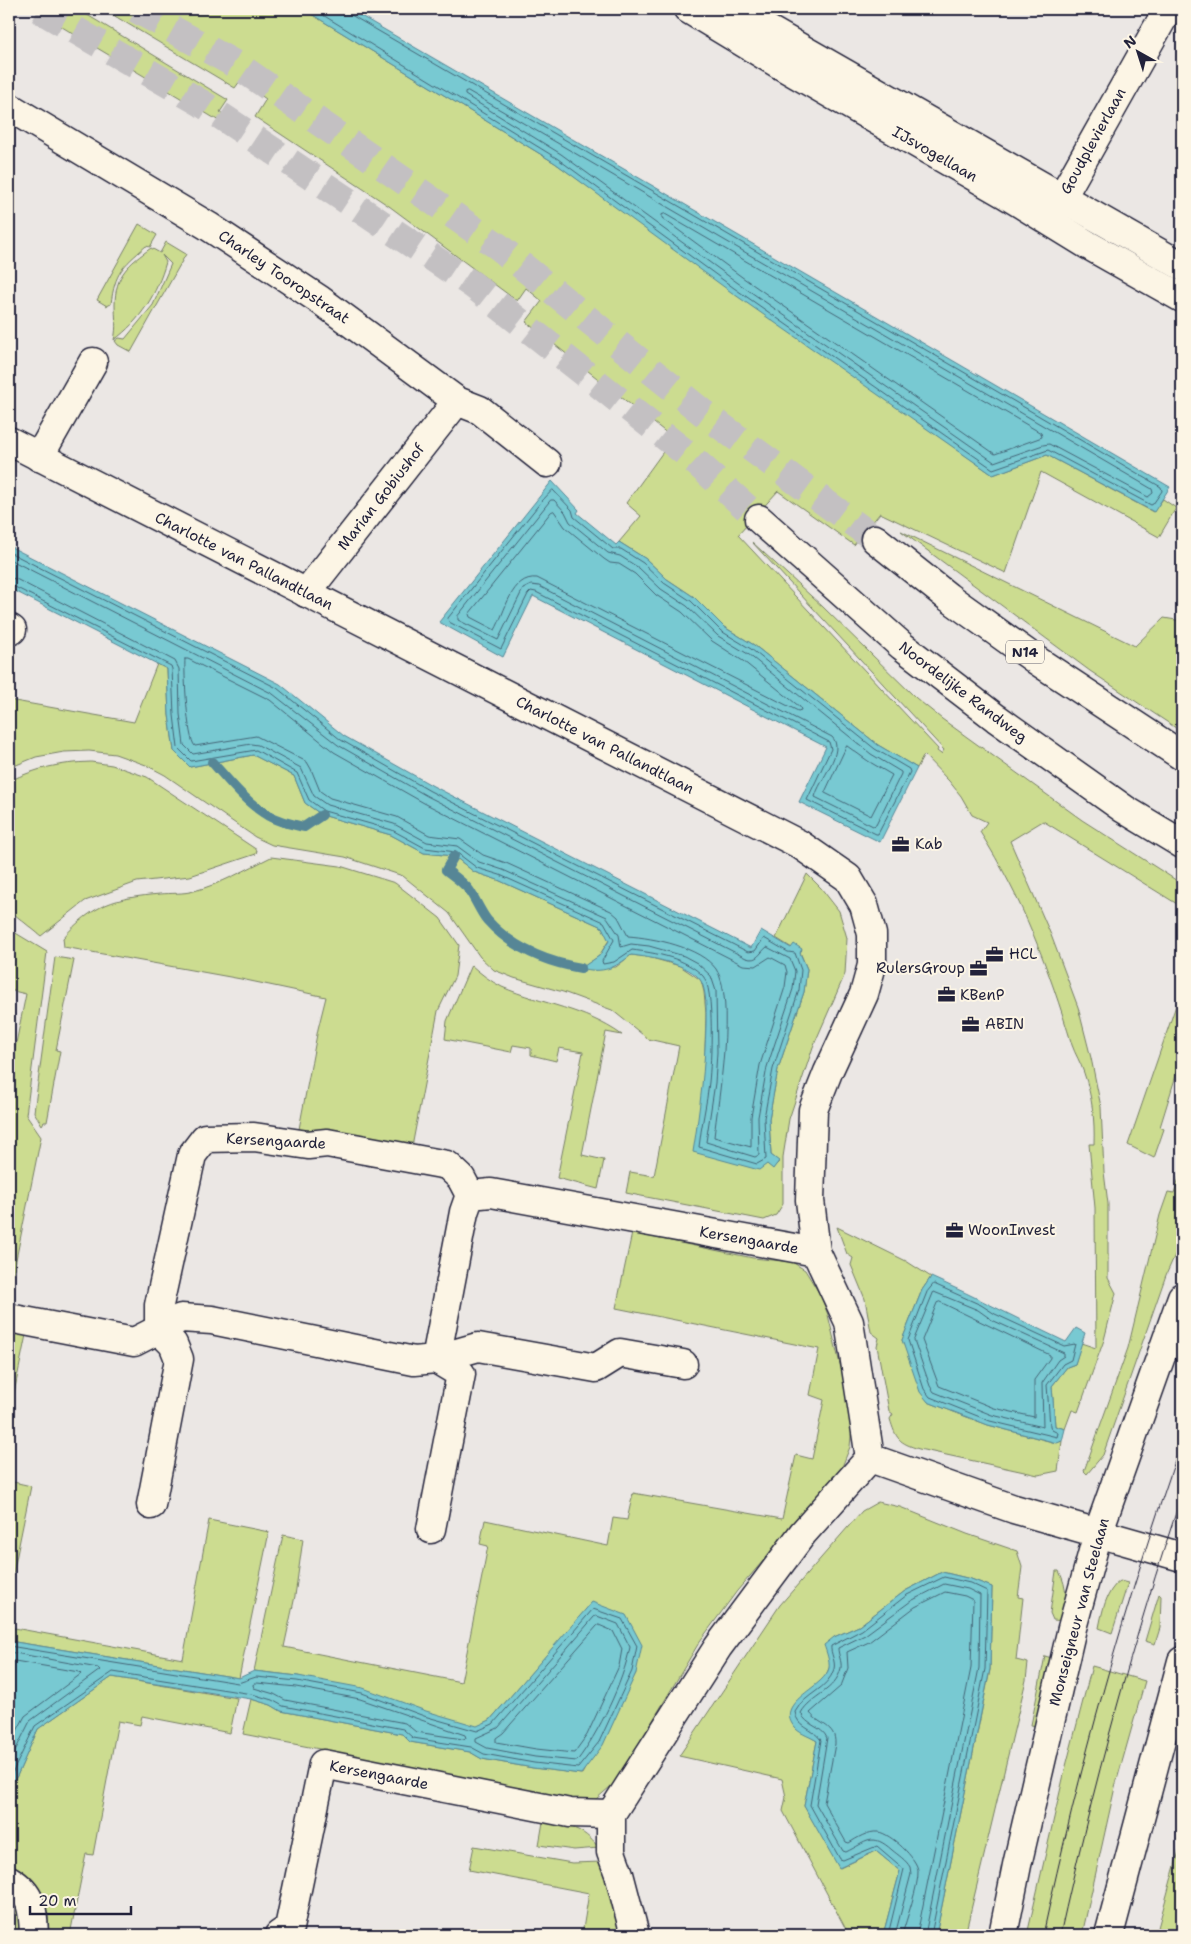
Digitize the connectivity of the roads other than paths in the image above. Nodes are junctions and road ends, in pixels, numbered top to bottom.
1 (688, 9) edge
2 (1168, 9) edge
3 (746, 19) edge
4 (9, 107) edge
5 (1062, 196) junction
6 (1049, 220) junction
7 (1182, 266) edge
8 (1182, 298) edge
9 (93, 362) dead end
10 (457, 401) junction
11 (9, 441) edge
12 (39, 457) junction
13 (547, 463) dead end
14 (759, 519) tunnel mouth
15 (875, 539) tunnel mouth
16 (306, 593) junction
17 (1182, 756) edge
18 (1182, 844) edge
19 (470, 1195) junction
20 (816, 1252) junction
21 (1182, 1297) edge
22 (9, 1318) edge
23 (160, 1330) junction
24 (436, 1359) junction
25 (683, 1364) dead end
26 (870, 1458) junction
27 (151, 1505) dead end
28 (431, 1529) dead end
29 (1098, 1533) junction
30 (1182, 1557) edge
31 (1182, 1661) edge
32 (611, 1814) junction
33 (9, 1880) edge
34 (34, 1935) edge
35 (279, 1935) edge
36 (635, 1935) edge
37 (1003, 1935) edge
38 (1109, 1935) edge

1 - 3 street, IJsvogellaan
2 - 5 street, Goudplevierlaan
3 - 5 street, IJsvogellaan
3 - 6 street, IJsvogellaan
4 - 10 street, Charley Tooropstraat
5 - 6 street, Goudplevierlaan
5 - 7 street, IJsvogellaan
6 - 8 street, IJsvogellaan
9 - 12 street
10 - 13 street, Charley Tooropstraat
10 - 16 street, Marian Gobiushof
11 - 12 street, Charlotte van Pallandtlaan
12 - 16 street, Charlotte van Pallandtlaan
14 - 18 street, Noordelijke Randweg
15 - 17 street, N14
16 - 20 street, Charlotte van Pallandtlaan
19 - 20 street, Kersengaarde
19 - 23 street, Kersengaarde
19 - 24 street
20 - 26 street, Kersengaarde
21 - 29 street, Monseigneur van Steelaan
22 - 23 street
23 - 24 street
23 - 27 street
24 - 25 street
24 - 28 street
26 - 29 street
26 - 32 street
29 - 30 street
29 - 37 street, Monseigneur van Steelaan
31 - 38 street
32 - 35 street, Kersengaarde
32 - 36 street
33 - 34 street

